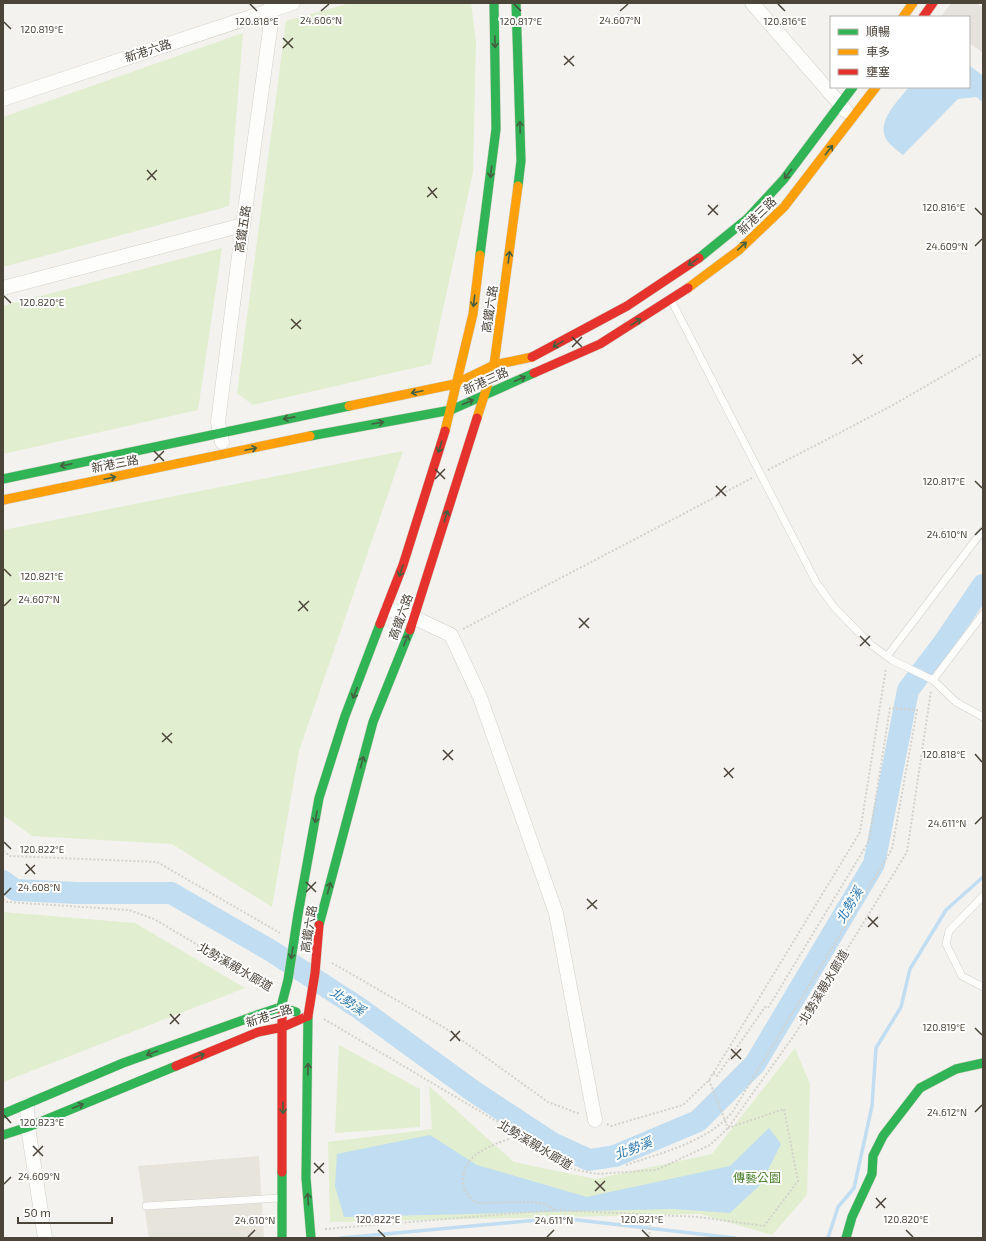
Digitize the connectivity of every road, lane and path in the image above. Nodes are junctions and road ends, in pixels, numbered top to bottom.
1 (294, 3) edge
2 (494, 3) edge
3 (516, 3) edge
4 (752, 3) edge
5 (913, 3) edge
6 (933, 3) edge
7 (272, 7) edge
8 (904, 16) edge
9 (924, 16) edge
10 (852, 88) edge
11 (875, 88) edge
12 (3, 99) edge
13 (840, 106) junction
14 (853, 119) junction
15 (242, 225) junction
16 (3, 288) edge
17 (671, 300) junction
18 (983, 353) edge
19 (494, 365) junction
20 (455, 384) junction
21 (484, 395) junction
22 (451, 410) junction
23 (220, 432) junction
24 (224, 455) junction
25 (759, 474) junction
26 (3, 479) edge
27 (3, 500) edge
28 (983, 530) edge
29 (388, 609) junction
30 (983, 614) edge
31 (415, 618) junction
32 (451, 635) junction
33 (890, 658) junction
34 (933, 680) junction
35 (983, 717) edge
36 (3, 851) edge
37 (983, 896) edge
38 (3, 899) edge
39 (280, 933) dead end
40 (328, 961) dead end
41 (269, 987) dead end
42 (983, 987) edge
43 (281, 1007) junction
44 (308, 1016) junction
45 (324, 1019) dead end
46 (283, 1027) junction
47 (983, 1063) edge
48 (713, 1073) junction
49 (709, 1080) junction
50 (27, 1105) junction
51 (3, 1114) edge
52 (595, 1120) junction
53 (28, 1127) junction
54 (728, 1128) junction
55 (3, 1135) edge
56 (520, 1135) junction
57 (626, 1165) dead end
58 (282, 1198) junction
59 (146, 1206) dead end
60 (555, 1210) junction
61 (651, 1215) junction
62 (320, 1229) dead end
63 (45, 1238) edge
64 (282, 1238) edge
65 (311, 1238) edge
66 (649, 1238) edge
67 (846, 1238) edge

1 - 7 street, 新港六路
2 -> 20 street, 高鐵六路
19 -> 3 street, 高鐵六路
4 - 13 street
5 - 8 street
6 - 9 street
7 - 12 street, 新港六路
7 - 15 street, 高鐵五路
10 - 13 street, 新港三路
11 - 14 street, 新港三路
13 - 14 street
13 -> 19 street, 新港三路
17 -> 14 street, 新港三路
15 - 16 street
15 - 23 street, 高鐵五路
21 -> 17 street, 新港三路
17 - 25 lane
18 - 25 path
19 - 20 street, 新港三路
19 - 21 street, 高鐵六路
20 - 22 street, 高鐵六路
20 -> 23 street, 新港三路
22 -> 21 street, 新港三路
31 -> 21 street, 高鐵六路
24 -> 22 street, 新港三路
22 -> 29 street, 高鐵六路
23 - 24 street, 高鐵五路
23 -> 26 street, 新港三路
27 -> 24 street, 新港三路
25 - 32 path
25 - 33 lane
28 - 33 lane
29 - 31 street
29 -> 43 street, 高鐵六路, bridge
30 - 34 lane
31 - 32 street
44 -> 31 street, 高鐵六路, bridge
32 - 52 street
33 - 34 lane
33 - 48 path
34 - 35 lane
34 - 54 path, 北勢溪親水廊道
36 - 39 path
37 - 42 lane
38 - 41 path, 北勢溪親水廊道
40 - 52 path
43 - 44 street, 新港二路
43 - 46 street, 高鐵六路
43 -> 50 street, 新港二路
44 - 46 street, 新港二路
65 -> 44 street, 高鐵六路
45 - 56 path, 北勢溪親水廊道
53 -> 46 street, 新港二路
46 -> 58 street, 高鐵六路
47 - 67 street
48 - 49 path
48 - 57 path
49 - 52 path
49 - 54 path, bridge
50 - 51 street, 新港二路
50 - 53 street
53 - 55 street, 新港二路
53 - 63 street
54 - 56 path, 北勢溪親水廊道
54 - 61 path
56 - 60 path
58 - 59 lane
58 - 64 street, 高鐵六路
60 - 61 path
60 - 62 path
61 - 66 path

